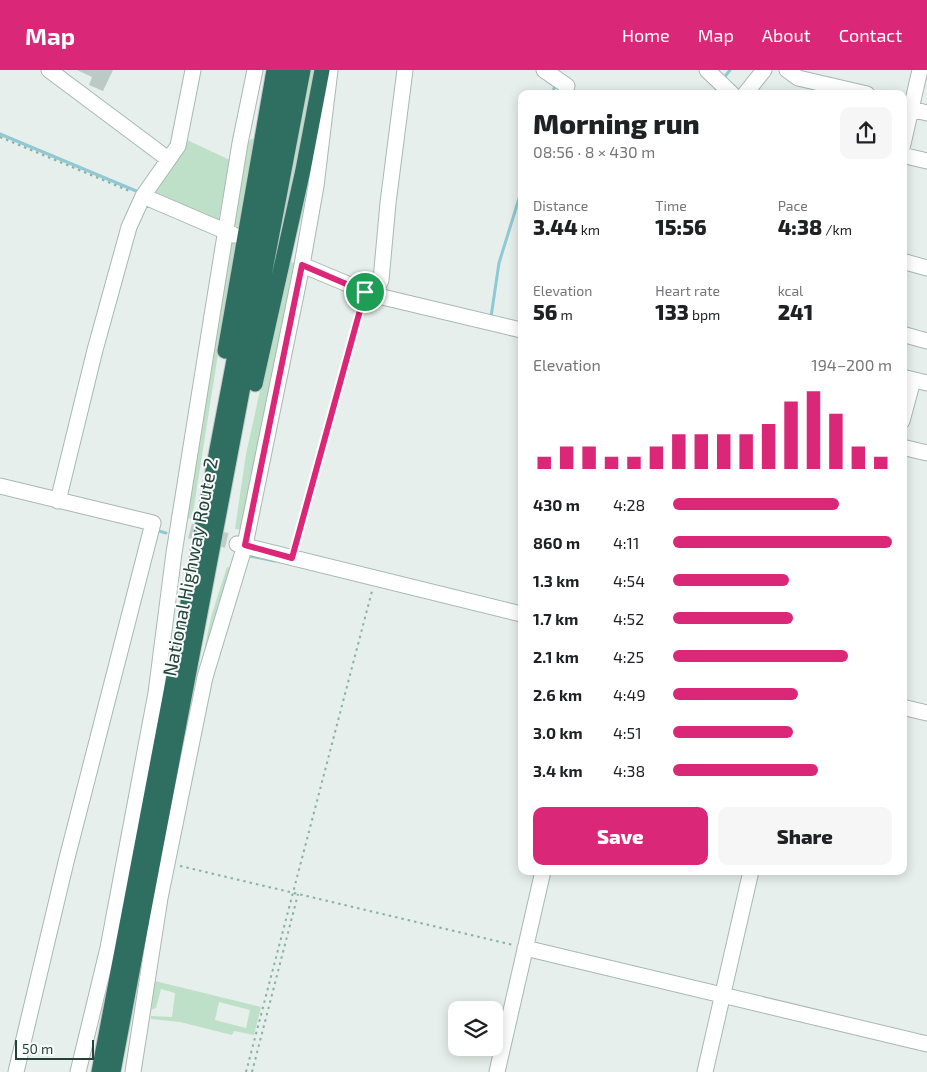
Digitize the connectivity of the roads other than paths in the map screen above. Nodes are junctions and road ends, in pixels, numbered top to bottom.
1 (49, 70) edge
2 (193, 70) edge
3 (255, 70) edge
4 (274, 70) edge
5 (289, 70) edge
6 (303, 70) edge
7 (322, 70) edge
8 (330, 70) edge
9 (405, 70) edge
10 (707, 70) edge
11 (764, 70) edge
12 (787, 70) edge
13 (920, 70) edge
14 (724, 87) edge
15 (748, 90) edge
16 (850, 90) edge
17 (909, 105) edge
18 (927, 113) edge
19 (264, 123) junction
20 (907, 156) edge
21 (168, 160) junction
22 (927, 161) edge
23 (278, 166) junction
24 (144, 196) junction
25 (230, 202) junction
26 (232, 234) junction
27 (298, 261) junction
28 (907, 262) edge
29 (927, 268) edge
30 (370, 293) junction
31 (518, 329) edge
32 (907, 335) edge
33 (927, 341) edge
34 (914, 380) edge
35 (907, 404) edge
36 (237, 427) junction
37 (907, 448) edge
38 (927, 453) edge
39 (0, 486) edge
40 (58, 500) junction
41 (152, 527) junction
42 (184, 530) junction
43 (240, 544) junction
44 (193, 576) junction
45 (518, 613) edge
46 (907, 708) edge
47 (927, 713) edge
48 (542, 875) edge
49 (750, 875) edge
50 (526, 948) junction
51 (723, 995) junction
52 (927, 1044) edge
53 (16, 1072) edge
54 (78, 1072) edge
55 (99, 1072) edge
56 (113, 1072) edge
57 (133, 1072) edge
58 (497, 1072) edge
59 (705, 1072) edge

1 - 21 street
2 - 21 street
3 - 25 street
4 - 19 highway
5 - 23 highway, National Highway Route 2
6 - 23 highway, National Highway Route 2
7 - 36 highway
8 - 27 street
9 - 30 street
10 - 14 street
11 - 15 street
12 - 16 street
13 - 17 street
17 - 18 street
19 - 25 street
19 - 44 highway
20 - 22 street
21 - 24 street
23 - 36 highway, National Highway Route 2
23 - 44 highway, National Highway Route 2
24 - 26 street
24 - 40 street
25 - 26 street
26 - 42 street
27 - 30 street
27 - 43 street
28 - 29 street
30 - 31 street
32 - 33 street
34 - 35 street
36 - 56 highway, National Highway Route 2
37 - 38 street
39 - 40 street
40 - 41 street
41 - 42 street
41 - 53 street
42 - 54 street
43 - 45 street
43 - 57 street
44 - 55 highway, National Highway Route 2
46 - 47 street
48 - 50 street
49 - 51 street
50 - 51 street
50 - 58 street
51 - 52 street
51 - 59 street

